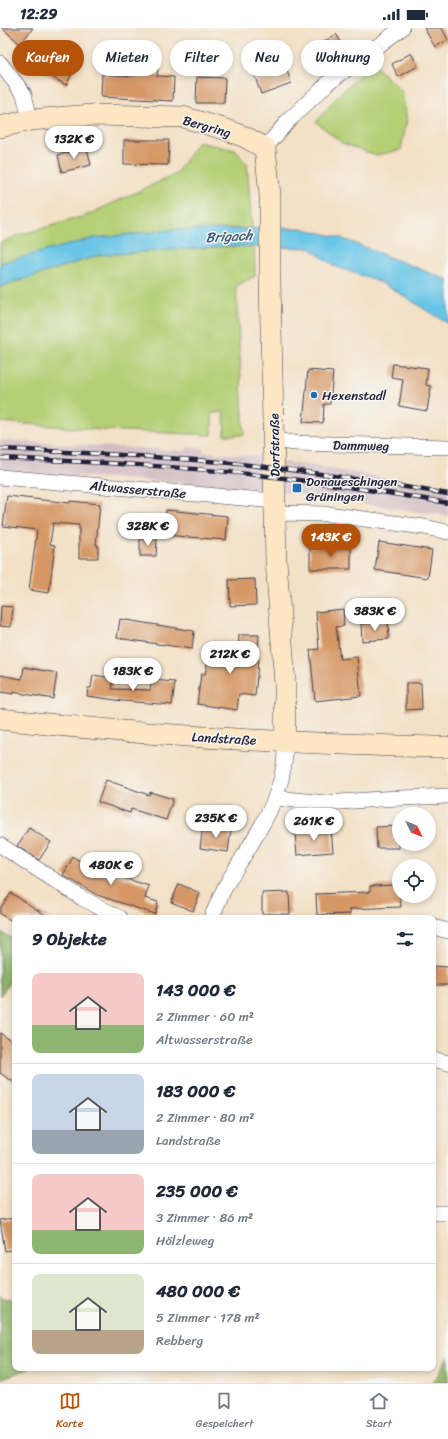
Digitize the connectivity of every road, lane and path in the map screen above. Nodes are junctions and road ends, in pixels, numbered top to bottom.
1 (402, 28) edge
2 (0, 63) edge
3 (30, 120) junction
4 (0, 127) edge
5 (265, 148) junction
6 (274, 440) junction
7 (448, 447) edge
8 (0, 477) edge
9 (275, 507) junction
10 (448, 532) edge
11 (0, 719) edge
12 (285, 742) junction
13 (448, 747) edge
14 (448, 796) edge
15 (275, 798) junction
16 (0, 845) edge
17 (114, 915) edge
18 (212, 915) edge
19 (436, 928) edge
20 (448, 931) edge
21 (436, 1060) edge
22 (448, 1063) edge
23 (436, 1212) edge
24 (448, 1213) edge

1 - 5 street
2 - 3 street
3 - 4 street, Bergring
3 - 5 street, Bergring
5 - 6 street, Dorfstraße
6 - 7 street, Dammweg
6 - 9 street, Dorfstraße
8 - 9 street, Altwasserstraße
9 - 10 street, Altwasserstraße
9 - 12 street, Dorfstraße
11 - 12 street, Landstraße
12 - 13 street, Landstraße
12 - 15 street
14 - 15 street
15 - 18 street
16 - 17 street
19 - 20 street
21 - 22 street
23 - 24 street

